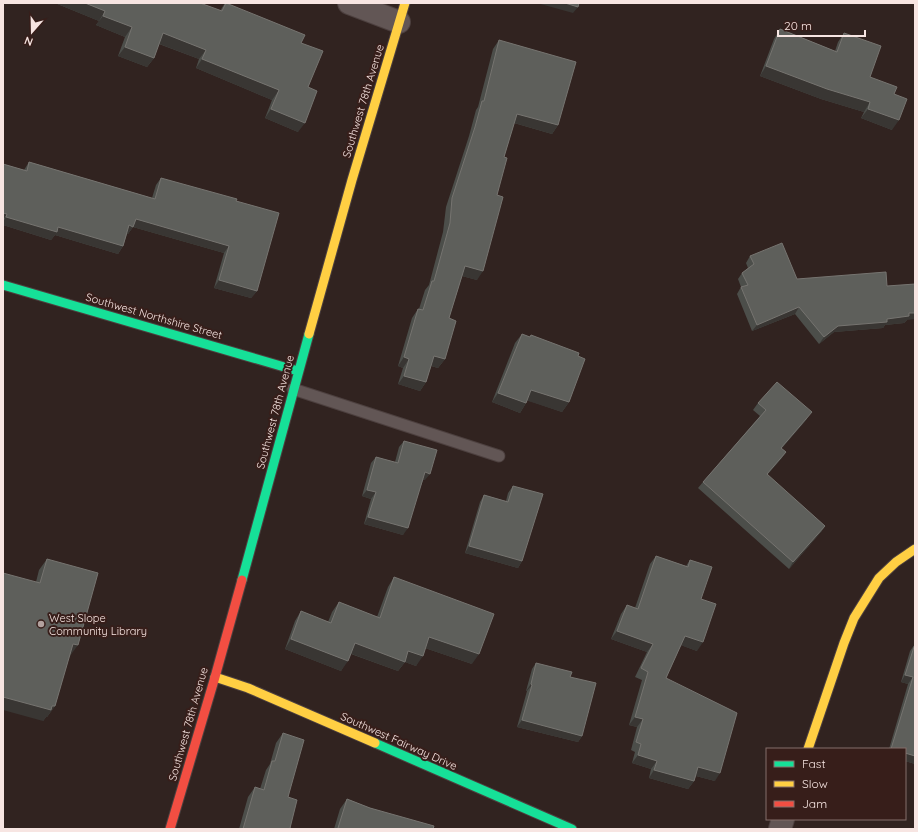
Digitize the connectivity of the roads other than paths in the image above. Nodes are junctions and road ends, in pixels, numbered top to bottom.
1 (349, 3) edge
2 (402, 13) edge
3 (3, 285) edge
4 (298, 371) junction
5 (294, 389) junction
6 (499, 456) dead end
7 (915, 549) edge
8 (215, 678) junction
9 (808, 748) edge
10 (170, 829) edge
11 (572, 829) edge

1 - 2 street
2 - 4 street, Southwest 78th Avenue
3 - 4 street, Southwest Northshire Street
4 - 5 street, Southwest 78th Avenue
5 - 6 lane
5 - 8 street, Southwest 78th Avenue
7 - 9 street
8 - 10 street, Southwest 78th Avenue
8 - 11 street, Southwest Fairway Drive

